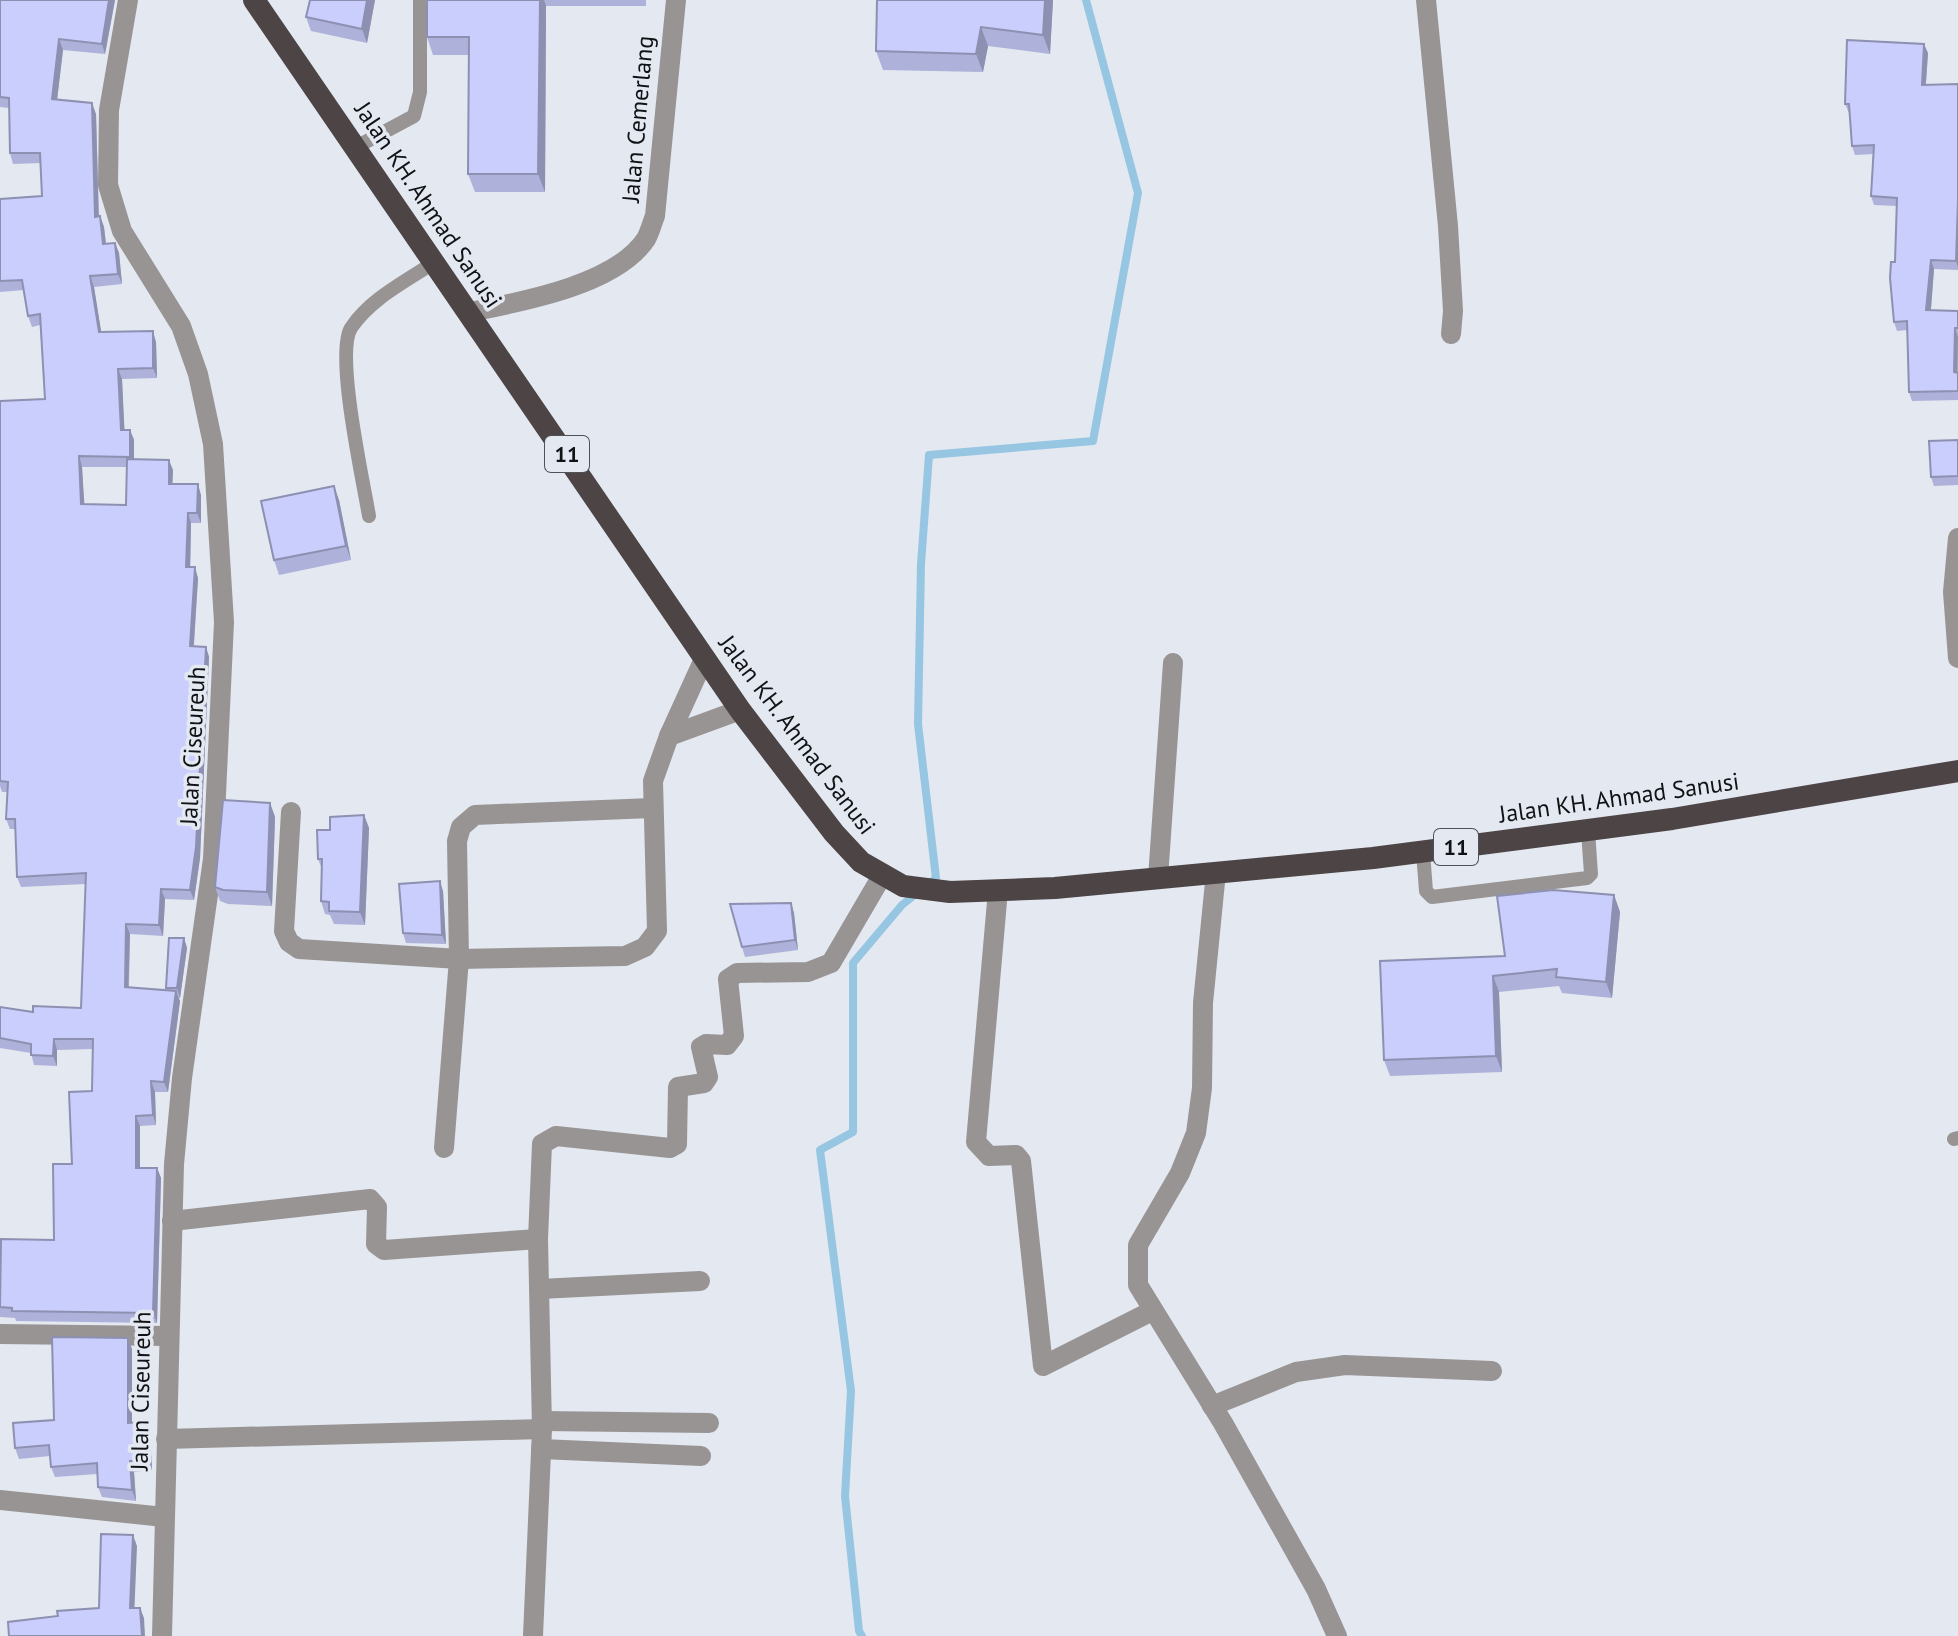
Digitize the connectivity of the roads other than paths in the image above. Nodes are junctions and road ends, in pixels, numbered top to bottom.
1 (128, 0) edge
2 (254, 0) edge
3 (420, 0) edge
4 (676, 0) edge
5 (1426, 0) edge
6 (358, 146) junction
7 (433, 263) junction
8 (470, 312) junction
9 (1451, 334) dead end
10 (369, 516) dead end
11 (1958, 538) edge
12 (705, 657) junction
13 (1958, 658) edge
14 (1173, 663) dead end
15 (740, 710) junction
16 (669, 736) junction
17 (1958, 771) edge
18 (652, 808) junction
19 (291, 812) dead end
20 (1588, 831) junction
21 (1423, 852) junction
22 (1216, 872) junction
23 (883, 874) junction
24 (1158, 878) junction
25 (998, 890) junction
26 (459, 959) junction
27 (444, 1148) dead end
28 (172, 1221) junction
29 (538, 1239) junction
30 (700, 1281) dead end
31 (540, 1289) junction
32 (1152, 1311) junction
33 (0, 1334) edge
34 (168, 1336) junction
35 (1492, 1371) dead end
36 (1212, 1406) junction
37 (709, 1423) dead end
38 (542, 1433) junction
39 (166, 1439) junction
40 (701, 1456) dead end
41 (0, 1500) edge
42 (164, 1517) junction
43 (162, 1636) edge
44 (533, 1636) edge
45 (1337, 1636) edge

1 - 28 street, Jalan Ciseureuh
2 - 6 highway, Jalan KH. Ahmad Sanusi / 11
3 - 6 lane
4 - 8 street, Jalan Cemerlang
5 - 9 street
6 - 7 highway, Jalan KH. Ahmad Sanusi / 11
7 - 8 highway, Jalan KH. Ahmad Sanusi / 11
7 - 10 lane
8 - 12 highway, Jalan KH. Ahmad Sanusi / 11
11 - 13 street
12 - 15 highway, Jalan KH. Ahmad Sanusi / 11
12 - 16 street
14 - 24 street
15 - 16 street
15 - 23 highway, Jalan KH. Ahmad Sanusi / 11
16 - 18 street
17 - 20 highway, Jalan KH. Ahmad Sanusi / 11
18 - 26 street
18 - 26 street
19 - 26 street
20 - 21 highway, Jalan KH. Ahmad Sanusi / 11
20 - 21 lane
21 - 22 highway, Jalan KH. Ahmad Sanusi / 11
22 - 24 highway, Jalan KH. Ahmad Sanusi / 11
22 - 32 street
23 - 25 highway, Jalan KH. Ahmad Sanusi / 11
23 - 29 street
24 - 25 highway, Jalan KH. Ahmad Sanusi / 11
25 - 32 street
26 - 27 street
28 - 29 street
28 - 34 street, Jalan Ciseureuh
29 - 31 street
30 - 31 street
31 - 38 street
32 - 36 street
33 - 34 street
34 - 39 street, Jalan Ciseureuh
35 - 36 street
36 - 45 street
37 - 38 street
38 - 39 street
38 - 40 street
38 - 44 street
39 - 42 street, Jalan Ciseureuh
41 - 42 street
42 - 43 street, Jalan Ciseureuh

